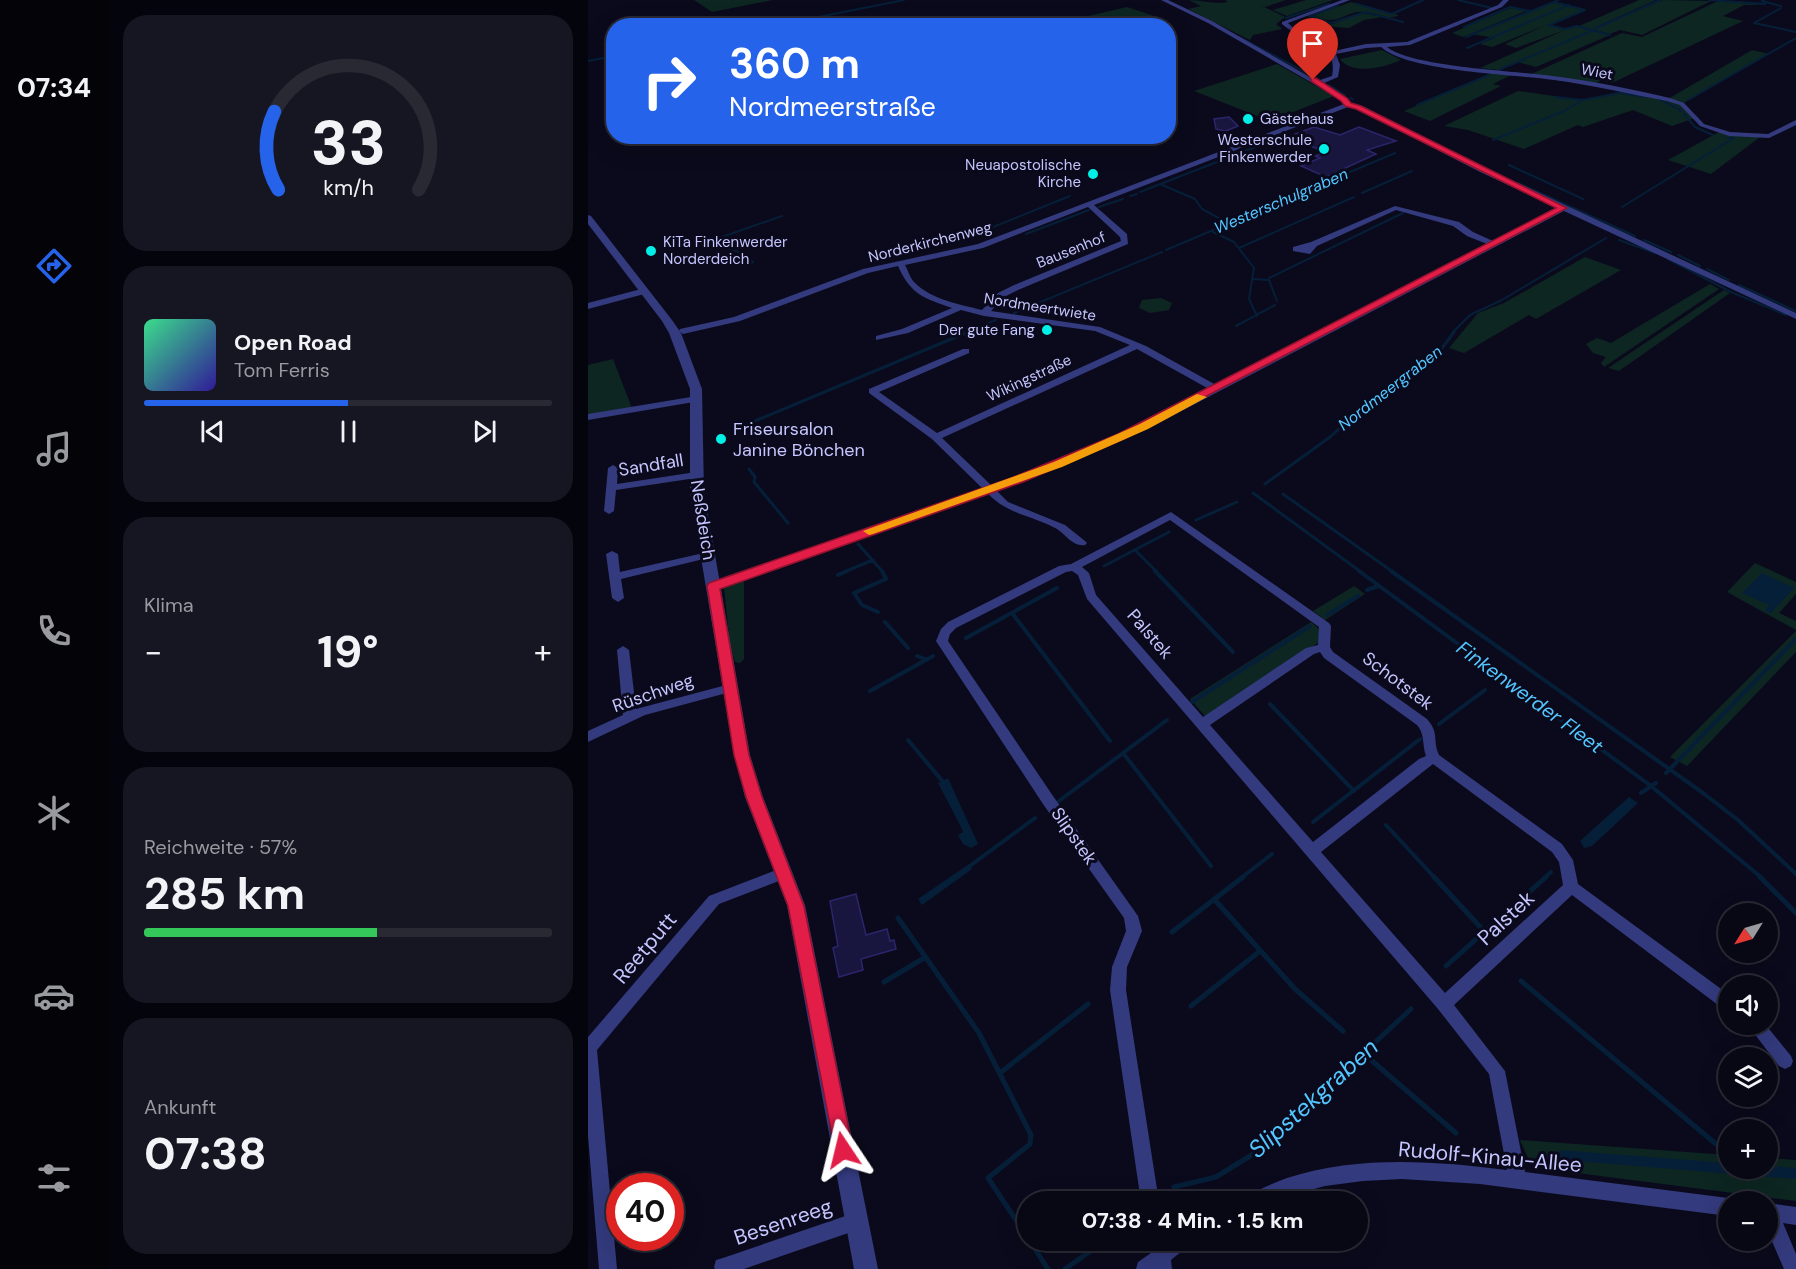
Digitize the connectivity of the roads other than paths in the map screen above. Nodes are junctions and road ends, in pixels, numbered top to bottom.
1 (1164, 0) edge
2 (1347, 0) edge
3 (1506, 0) edge
4 (1383, 46) junction
5 (1333, 53) junction
6 (1318, 83) junction
7 (1348, 105) junction
8 (1796, 122) edge
9 (1090, 205) junction
10 (1563, 208) junction
11 (588, 218) edge
12 (1493, 243) junction
13 (1314, 244) dead end
14 (901, 264) junction
15 (645, 291) junction
16 (588, 306) edge
17 (958, 308) junction
18 (984, 313) junction
19 (1796, 316) edge
20 (679, 332) junction
21 (879, 338) dead end
22 (1135, 346) junction
23 (966, 351) dead end
24 (1216, 389) junction
25 (698, 399) junction
26 (588, 417) edge
27 (936, 437) junction
28 (613, 468) dead end
29 (696, 475) junction
30 (611, 488) junction
31 (990, 490) junction
32 (609, 511) dead end
33 (1081, 543) dead end
34 (612, 554) dead end
35 (708, 555) junction
36 (1074, 567) junction
37 (615, 577) junction
38 (713, 586) junction
39 (618, 598) dead end
40 (1324, 647) junction
41 (623, 650) dead end
42 (730, 688) junction
43 (630, 716) junction
44 (1203, 724) junction
45 (588, 737) edge
46 (1434, 758) junction
47 (1312, 851) junction
48 (783, 873) junction
49 (1571, 886) junction
50 (1718, 996) edge
51 (1444, 1004) junction
52 (1764, 1035) edge
53 (1785, 1061) dead end
54 (1518, 1180) junction
55 (1148, 1191) edge
56 (1277, 1191) edge
57 (1718, 1206) edge
58 (1778, 1213) edge
59 (1796, 1216) edge
60 (857, 1221) junction
61 (1778, 1235) edge
62 (1161, 1255) edge
63 (723, 1266) dead end
64 (608, 1269) edge
65 (866, 1269) edge
66 (1145, 1269) edge
67 (1793, 1269) edge

1 - 6 street
2 - 5 street
3 - 4 street
4 - 5 street
4 - 8 street, Wiet
5 - 6 street
6 - 7 street
7 - 9 street, Norderkirchenweg
7 - 10 street
9 - 14 street, Norderkirchenweg
9 - 18 street, Bausenhof
10 - 12 street
10 - 19 street
11 - 15 street, Neßdeich
12 - 13 street
12 - 24 street
14 - 17 street, Nordmeertwiete
14 - 20 street, Norderkirchenweg
15 - 16 street
15 - 20 street, Neßdeich
17 - 18 street, Nordmeertwiete
17 - 21 street
18 - 22 street, Nordmeertwiete
20 - 25 street, Neßdeich
22 - 24 street, Nordmeertwiete
22 - 27 street, Wikingstraße
23 - 27 street
24 - 31 street
25 - 26 street
25 - 29 street, Neßdeich
27 - 31 street
28 - 30 street, Sandfall
29 - 30 street, Sandfall
29 - 35 street, Neßdeich
30 - 32 street, Sandfall
31 - 33 street
31 - 38 street
34 - 37 street
35 - 37 street
35 - 38 street, Neßdeich
36 - 40 street
36 - 44 street, Palstek
36 - 55 street, Slipstek
37 - 39 street
38 - 42 street, Neßdeich
40 - 44 street
40 - 46 street, Schotstek
41 - 43 street
42 - 43 street, Rüschweg
42 - 48 street, Neßdeich
43 - 45 street, Rüschweg
44 - 47 street, Palstek
46 - 47 street
46 - 49 street
47 - 51 street, Palstek
48 - 60 street, Neßdeich
48 - 64 street, Reetputt
49 - 50 street
49 - 51 street, Palstek
51 - 54 street, Palstek
52 - 53 street
54 - 56 street, Rudolf-Kinau-Allee
54 - 57 street, Rudolf-Kinau-Allee
58 - 59 street
60 - 63 street, Besenreeg
60 - 65 street, Neßdeich
61 - 67 street
62 - 66 street

